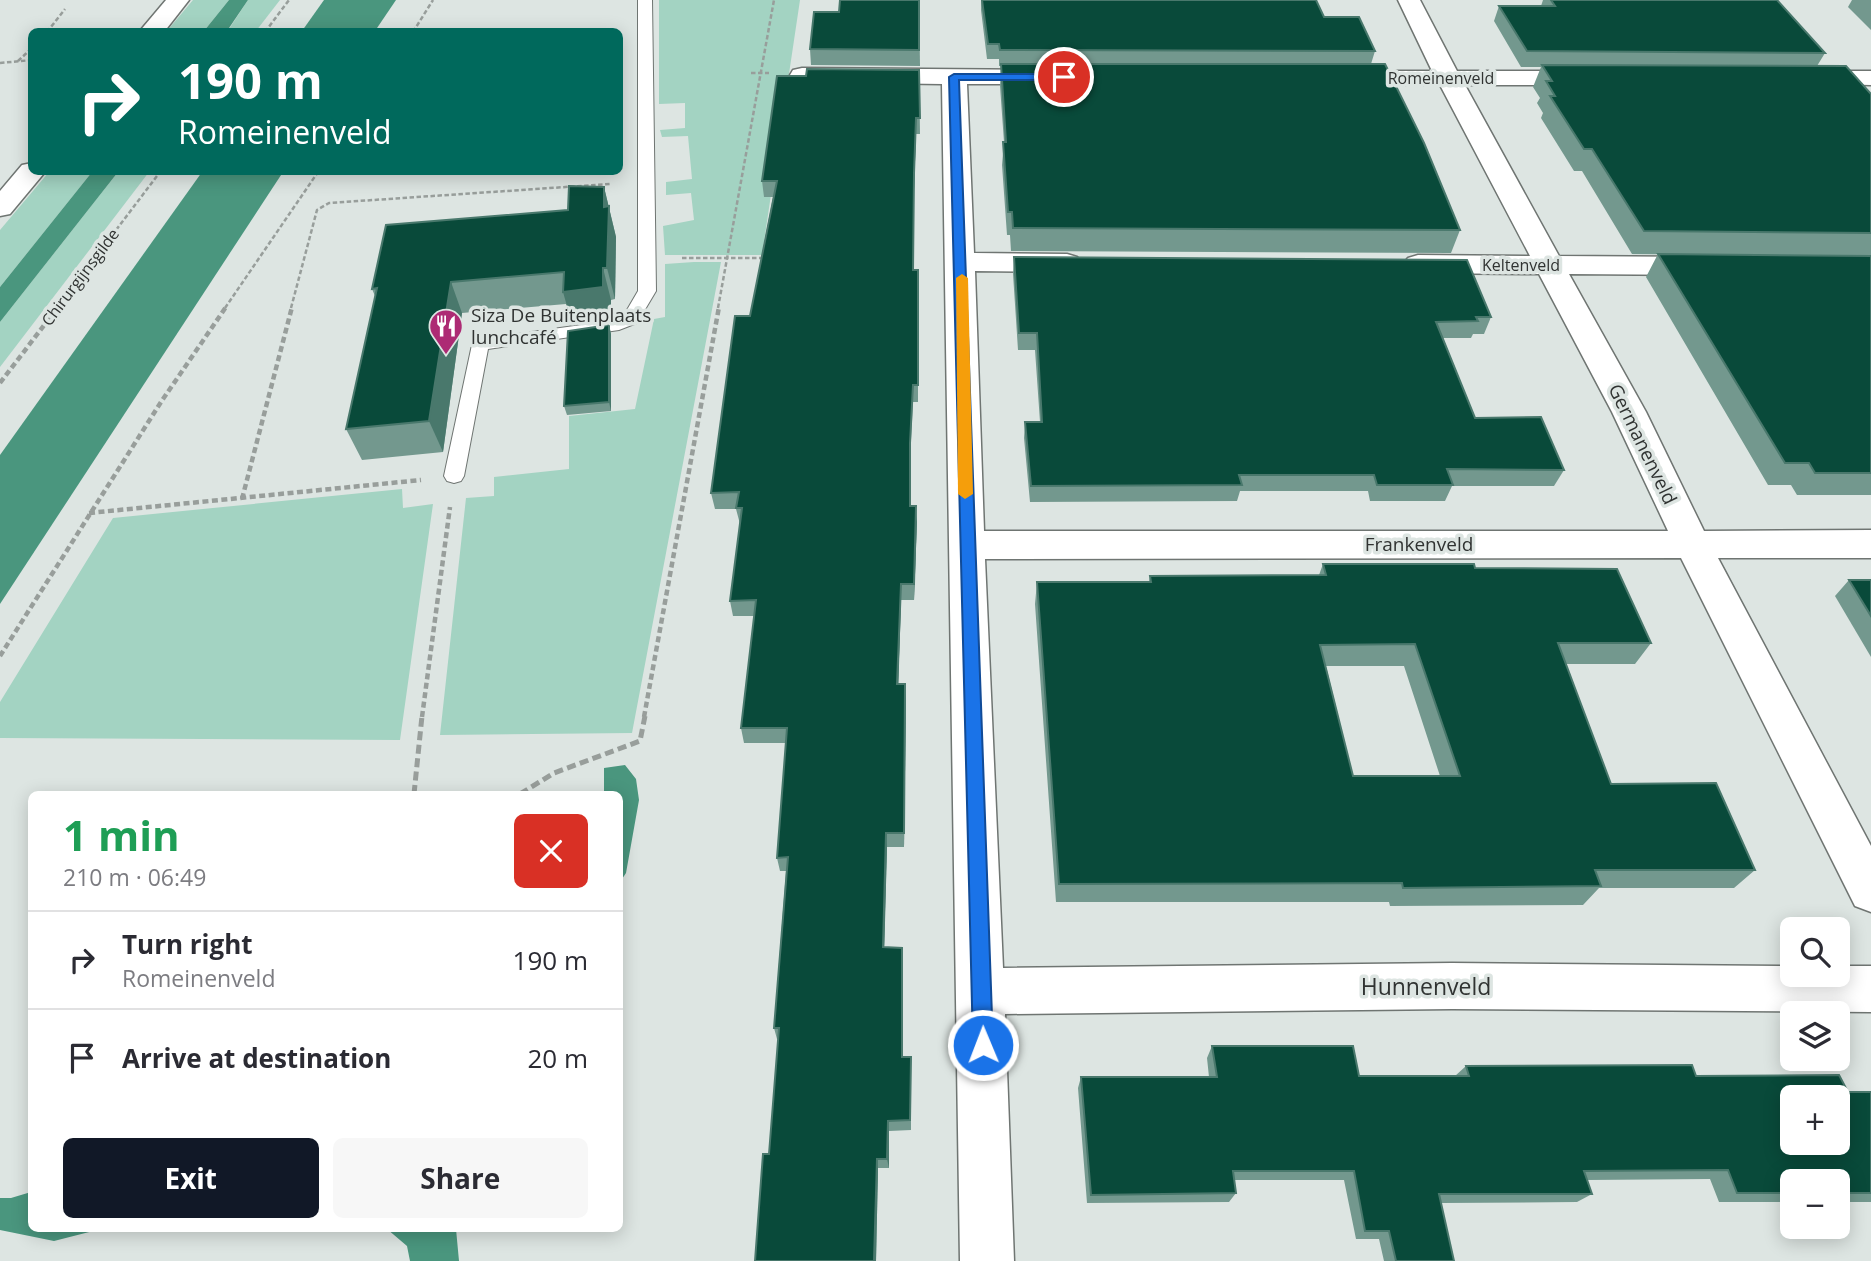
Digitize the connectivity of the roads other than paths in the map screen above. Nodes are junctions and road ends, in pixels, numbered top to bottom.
1 (178, 0) edge
2 (645, 0) edge
3 (1409, 0) edge
4 (154, 28) edge
5 (802, 75) edge
6 (954, 77) junction
7 (1078, 78) edge
8 (1311, 78) edge
9 (1448, 78) junction
10 (1616, 78) edge
11 (1784, 78) edge
12 (1870, 79) edge
13 (29, 175) edge
14 (0, 208) edge
15 (961, 262) junction
16 (1098, 263) edge
17 (1386, 264) edge
18 (1551, 265) junction
19 (1732, 266) edge
20 (454, 476) road end
21 (1692, 543) junction
22 (1871, 544) edge
23 (966, 545) junction
24 (1871, 891) edge
25 (1871, 989) edge
26 (982, 991) junction
27 (987, 1261) edge

1 - 4 street
2 - 20 lane
3 - 9 street, Germanenveld
5 - 6 street
6 - 7 street
6 - 15 street
8 - 9 street, Romeinenveld
9 - 10 street, Romeinenveld
9 - 18 street, Germanenveld
11 - 12 street
13 - 14 street
15 - 16 street
15 - 23 street
17 - 18 street, Keltenveld
18 - 19 street, Keltenveld
18 - 21 street, Germanenveld
21 - 22 street, Frankenveld
21 - 23 street, Frankenveld
21 - 24 street, Germanenveld
23 - 26 street
25 - 26 street, Hunnenveld
26 - 27 street

